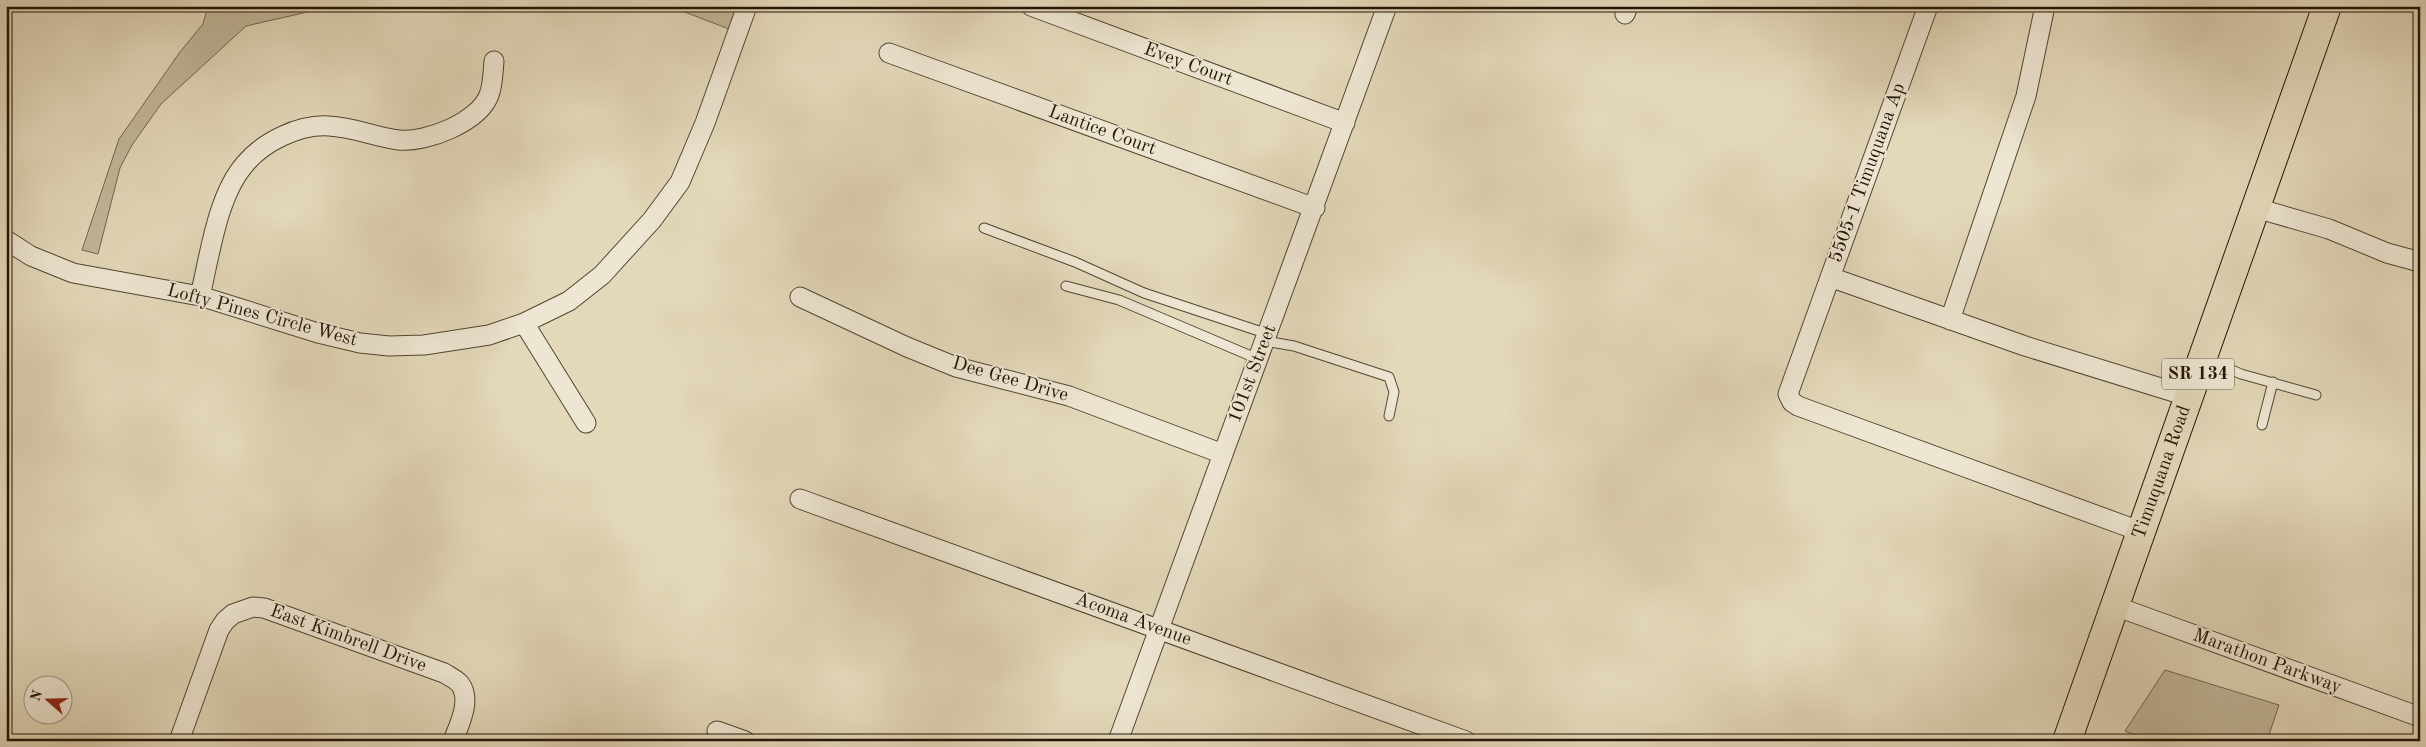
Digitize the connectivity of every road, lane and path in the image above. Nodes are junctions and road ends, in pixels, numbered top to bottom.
1 (747, 6) edge
2 (1031, 6) edge
3 (1388, 6) edge
4 (1928, 6) edge
5 (2045, 6) edge
6 (2327, 6) edge
7 (889, 54) dead end
8 (494, 61) dead end
9 (1345, 123) junction
10 (1315, 208) junction
11 (2256, 208) junction
12 (984, 228) dead end
13 (6, 240) edge
14 (2420, 262) edge
15 (1830, 277) junction
16 (1066, 286) dead end
17 (200, 296) junction
18 (800, 296) dead end
19 (1950, 320) junction
20 (524, 323) junction
21 (1266, 338) junction
22 (2203, 358) junction
23 (1258, 359) junction
24 (2273, 382) junction
25 (2316, 395) dead end
26 (2190, 397) junction
27 (1389, 416) dead end
28 (586, 423) dead end
29 (2262, 425) dead end
30 (1223, 454) junction
31 (800, 499) dead end
32 (2142, 532) junction
33 (2115, 606) junction
34 (1159, 630) junction
35 (2420, 717) edge
36 (717, 731) dead end
37 (179, 741) edge
38 (453, 741) edge
39 (745, 741) edge
40 (1118, 741) edge
41 (1466, 741) edge
42 (2067, 741) edge

1 - 20 street, Lofty Pines Circle West
2 - 9 street, Evey Court
3 - 9 street, 101st Street
4 - 15 street, 5505-1 Timuquana Ap
5 - 19 street
6 - 11 main road, Timuquana Road / SR 134
7 - 10 street, Lantice Court
8 - 17 street
9 - 10 street, 101st Street
10 - 21 street, 101st Street
11 - 14 street
11 - 22 main road, Timuquana Road / SR 134
12 - 21 lane
13 - 17 street, Lofty Pines Circle West
15 - 19 street, 5505-1 Timuquana Ap
15 - 32 street
16 - 23 lane
17 - 20 street, Lofty Pines Circle West
18 - 30 street, Dee Gee Drive
19 - 26 street, 5505-1 Timuquana Ap
20 - 28 street
21 - 23 street, 101st Street
21 - 27 lane
22 - 24 lane
22 - 26 main road, Timuquana Road / SR 134
23 - 30 street, 101st Street
24 - 25 lane
24 - 29 lane
26 - 32 main road, Timuquana Road / SR 134
30 - 34 street, 101st Street
31 - 34 street, Acoma Avenue
32 - 33 main road, Timuquana Road / SR 134
33 - 35 street, Marathon Parkway
33 - 42 main road, Timuquana Road / SR 134
34 - 40 street, 101st Street
34 - 41 street, Acoma Avenue
36 - 39 street
37 - 38 street, East Kimbrell Drive

